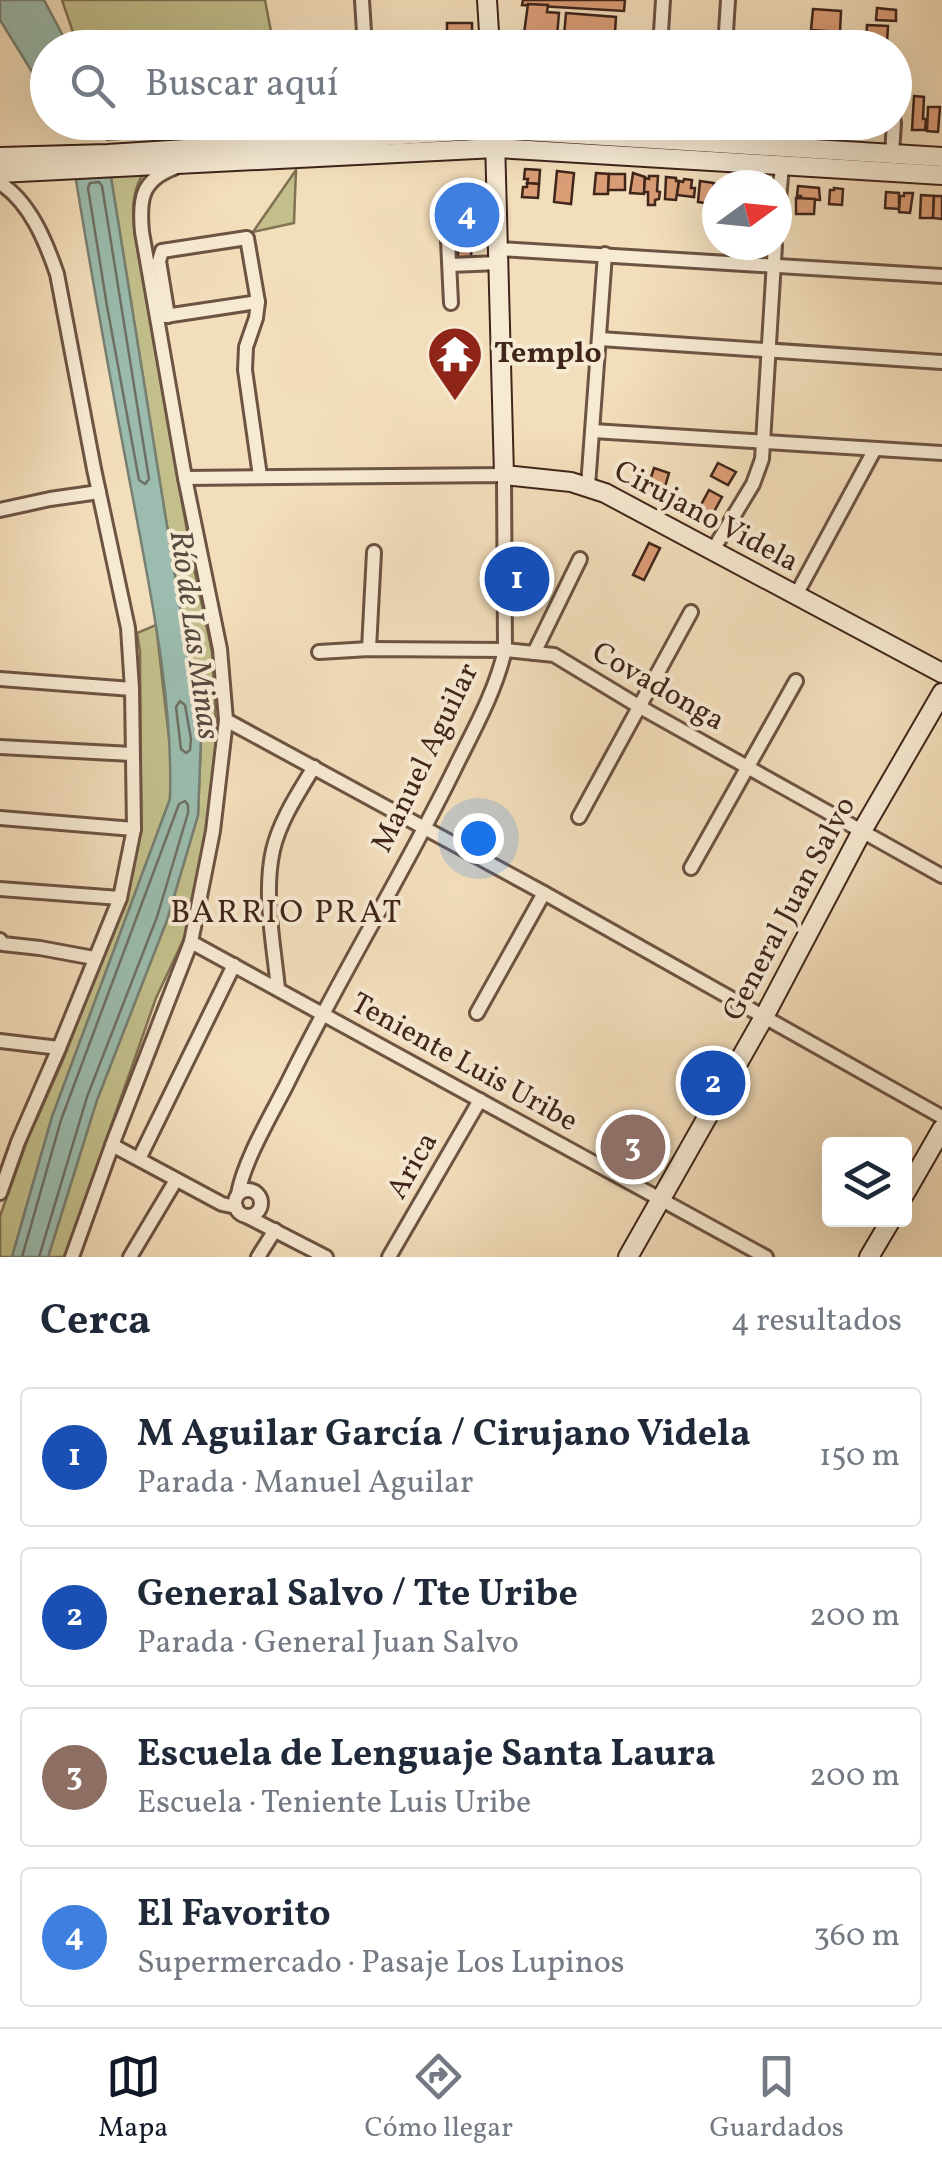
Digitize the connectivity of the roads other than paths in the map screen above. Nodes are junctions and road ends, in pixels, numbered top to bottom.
1 (362, 0) edge
2 (488, 0) edge
3 (663, 0) edge
4 (728, 0) edge
5 (364, 30) edge
6 (489, 30) edge
7 (661, 30) edge
8 (727, 30) edge
9 (339, 140) edge
10 (352, 140) edge
11 (406, 140) edge
12 (495, 140) edge
13 (708, 140) edge
14 (893, 140) edge
15 (720, 142) joint
16 (496, 148) junction
17 (892, 154) junction
18 (0, 157) edge
19 (942, 157) edge
20 (109, 161) junction
21 (44, 164) junction
22 (188, 164) junction
23 (782, 165) junction
24 (782, 170) edge
25 (0, 172) edge
26 (942, 175) edge
27 (0, 184) edge
28 (446, 200) dead end
29 (605, 254) junction
30 (499, 256) junction
31 (774, 260) edge
32 (450, 265) junction
33 (774, 266) junction
34 (942, 276) edge
35 (258, 302) junction
36 (450, 303) dead end
37 (163, 316) junction
38 (600, 339) junction
39 (768, 350) junction
40 (942, 362) edge
41 (593, 431) junction
42 (762, 443) junction
43 (875, 449) junction
44 (942, 453) edge
45 (504, 475) junction
46 (260, 476) junction
47 (185, 478) junction
48 (588, 486) junction
49 (99, 492) junction
50 (0, 510) edge
51 (713, 550) junction
52 (374, 552) dead end
53 (580, 559) dead end
54 (796, 595) junction
55 (690, 612) dead end
56 (369, 649) junction
57 (506, 650) junction
58 (319, 652) dead end
59 (534, 653) junction
60 (942, 673) edge
61 (0, 679) edge
62 (796, 680) dead end
63 (132, 688) junction
64 (942, 693) edge
65 (640, 708) junction
66 (226, 720) junction
67 (0, 746) edge
68 (132, 754) junction
69 (314, 767) junction
70 (747, 767) junction
71 (0, 818) edge
72 (579, 818) dead end
73 (426, 828) junction
74 (134, 829) junction
75 (862, 831) junction
76 (691, 868) dead end
77 (942, 876) edge
78 (0, 889) edge
79 (544, 893) junction
80 (120, 898) junction
81 (191, 942) junction
82 (1, 943) edge
83 (94, 958) junction
84 (234, 965) junction
85 (278, 989) junction
86 (478, 1013) dead end
87 (322, 1014) junction
88 (764, 1016) junction
89 (0, 1041) edge
90 (59, 1048) junction
91 (480, 1100) junction
92 (942, 1117) edge
93 (942, 1129) edge
94 (258, 1143) junction
95 (112, 1145) junction
96 (139, 1159) junction
97 (5, 1161) edge
98 (176, 1180) junction
99 (912, 1181) edge
100 (0, 1193) edge
101 (260, 1198) junction
102 (660, 1199) junction
103 (240, 1206) junction
104 (887, 1227) edge
105 (274, 1230) junction
106 (72, 1257) edge
107 (130, 1257) edge
108 (258, 1257) edge
109 (326, 1257) edge
110 (389, 1257) edge
111 (628, 1257) edge
112 (766, 1257) edge
113 (869, 1257) edge

1 - 5 street
2 - 6 main road
3 - 7 street
4 - 8 street
9 - 20 main road
10 - 22 main road
11 - 16 main road
12 - 16 main road, Manuel Aguilar
13 - 15 main road
14 - 17 street
15 - 17 main road
16 - 23 main road
16 - 30 main road, Manuel Aguilar
17 - 19 main road
18 - 21 main road
20 - 21 main road
20 - 22 main road
21 - 25 main road
22 - 37 street
23 - 24 street
23 - 26 main road
27 - 49 street
28 - 32 street
29 - 30 street
29 - 33 street
29 - 38 street
30 - 32 street
30 - 45 main road, Manuel Aguilar
31 - 33 street
32 - 36 street
33 - 34 street
33 - 39 street
35 - 37 street
35 - 37 street
35 - 46 street
37 - 47 street
38 - 39 street
38 - 41 street
39 - 40 street
39 - 42 street
41 - 42 street
41 - 48 street
42 - 43 street
42 - 51 street
43 - 44 street
43 - 54 street
45 - 46 street, Cirujano Videla
45 - 48 main road, Cirujano Videla
45 - 57 street, Manuel Aguilar
46 - 47 street, Cirujano Videla
47 - 66 street
48 - 51 main road, Cirujano Videla
49 - 50 street
49 - 63 street
51 - 54 main road, Cirujano Videla
52 - 56 street
53 - 59 street
54 - 60 main road, Cirujano Videla
55 - 65 street
56 - 57 street, Covadonga
56 - 58 street, Covadonga
57 - 59 street, Covadonga
57 - 73 street, Manuel Aguilar
59 - 65 street, Covadonga
61 - 63 street
62 - 70 street
63 - 68 street
64 - 75 main road, General Juan Salvo
65 - 70 street, Covadonga
65 - 72 street
66 - 69 street
66 - 81 street
67 - 68 street
68 - 74 street
69 - 73 street
69 - 85 street
70 - 75 street, Covadonga
70 - 76 street
71 - 74 street
73 - 79 street
73 - 87 street, Manuel Aguilar
74 - 80 street
75 - 77 street, Covadonga
75 - 88 main road, General Juan Salvo
78 - 80 street
79 - 86 street
79 - 88 street
80 - 83 street
81 - 84 street, Teniente Luis Uribe
81 - 95 street
82 - 83 street
83 - 90 street
84 - 85 street, Teniente Luis Uribe
84 - 96 street
85 - 87 street, Teniente Luis Uribe
87 - 91 street, Teniente Luis Uribe
87 - 94 street, Manuel Aguilar
88 - 92 street
88 - 102 main road, General Juan Salvo
89 - 90 street
90 - 97 street
91 - 102 street, Teniente Luis Uribe
91 - 110 street, Arica
93 - 99 main road
94 - 101 street, Manuel Aguilar
94 - 103 street, Manuel Aguilar
95 - 96 street
95 - 106 street
96 - 98 street
97 - 100 street
98 - 103 street
98 - 107 street
101 - 103 street
101 - 103 street
101 - 105 street
102 - 111 main road, General Juan Salvo
102 - 112 street, Teniente Luis Uribe
103 - 105 street
104 - 113 main road
105 - 108 street
105 - 109 street

